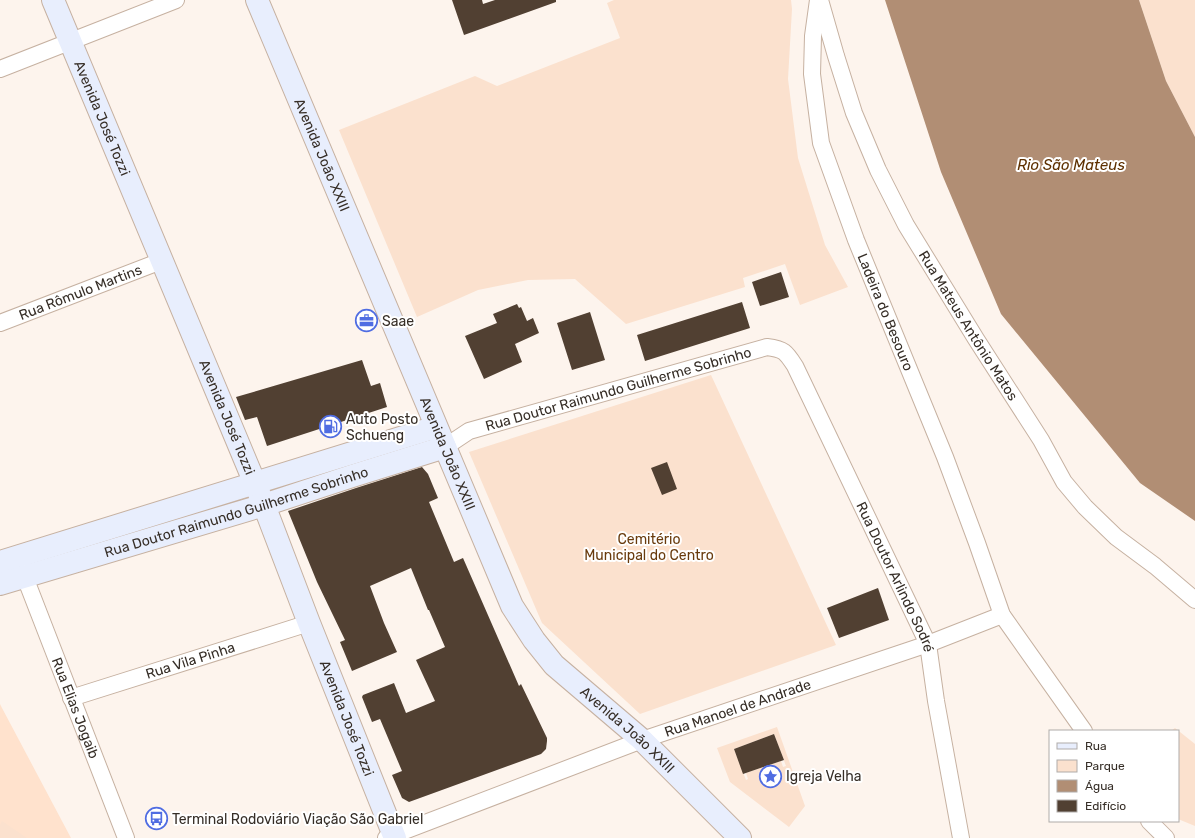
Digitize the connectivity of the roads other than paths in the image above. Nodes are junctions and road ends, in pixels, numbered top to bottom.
1 (53, 0) edge
2 (176, 0) edge
3 (258, 0) edge
4 (819, 0) edge
5 (70, 41) junction
6 (0, 69) edge
7 (161, 261) junction
8 (0, 323) edge
9 (767, 347) joint
10 (436, 427) junction
11 (469, 430) junction
12 (445, 447) junction
13 (344, 455) junction
14 (352, 476) junction
15 (254, 482) junction
16 (264, 505) junction
17 (9, 559) edge
18 (24, 577) junction
19 (0, 584) edge
20 (1195, 600) edge
21 (1002, 616) junction
22 (309, 623) junction
23 (928, 644) junction
24 (71, 698) junction
25 (1083, 730) edge
26 (642, 740) junction
27 (1150, 822) edge
28 (391, 837) edge
29 (126, 838) edge
30 (740, 838) edge
31 (961, 838) edge
32 (1166, 838) edge

1 - 5 street, Avenida José Tozzi
2 - 5 street
3 - 10 street, Avenida João XXIII
4 - 20 street, Rua Mateus Antônio Matos
4 - 21 street, Ladeira do Besouro
5 - 6 street
5 - 7 street, Avenida José Tozzi
7 - 8 street, Rua Rômulo Martins
7 - 15 street, Avenida José Tozzi
9 - 11 street, Rua Doutor Raimundo Guilherme Sobrinho
9 - 23 street, Rua Doutor Arlindo Sodré
10 - 11 street, Rua Doutor Raimundo Guilherme Sobrinho
10 - 12 street, Avenida João XXIII
10 - 13 street, Rua Doutor Raimundo Guilherme Sobrinho
11 - 12 street, Rua Doutor Raimundo Guilherme Sobrinho
12 - 14 street, Rua Doutor Raimundo Guilherme Sobrinho
12 - 26 street, Avenida João XXIII
13 - 14 street
13 - 15 street, Rua Doutor Raimundo Guilherme Sobrinho
14 - 16 street, Rua Doutor Raimundo Guilherme Sobrinho
15 - 16 street, Avenida José Tozzi
15 - 17 street, Rua Doutor Raimundo Guilherme Sobrinho
16 - 18 street, Rua Doutor Raimundo Guilherme Sobrinho
16 - 22 street, Avenida José Tozzi
17 - 18 street, Rua Elias Jogaib
18 - 19 street, Rua Doutor Raimundo Guilherme Sobrinho
18 - 24 street, Rua Elias Jogaib
21 - 23 street, Rua Manoel de Andrade
21 - 25 street, Ladeira do Besouro
22 - 24 street, Rua Vila Pinha
22 - 28 street, Avenida José Tozzi
23 - 26 street, Rua Manoel de Andrade
23 - 31 street, Rua Doutor Arlindo Sodré
24 - 29 street, Rua Elias Jogaib
26 - 28 street, Rua Manoel de Andrade
26 - 30 street, Avenida João XXIII
27 - 32 street

